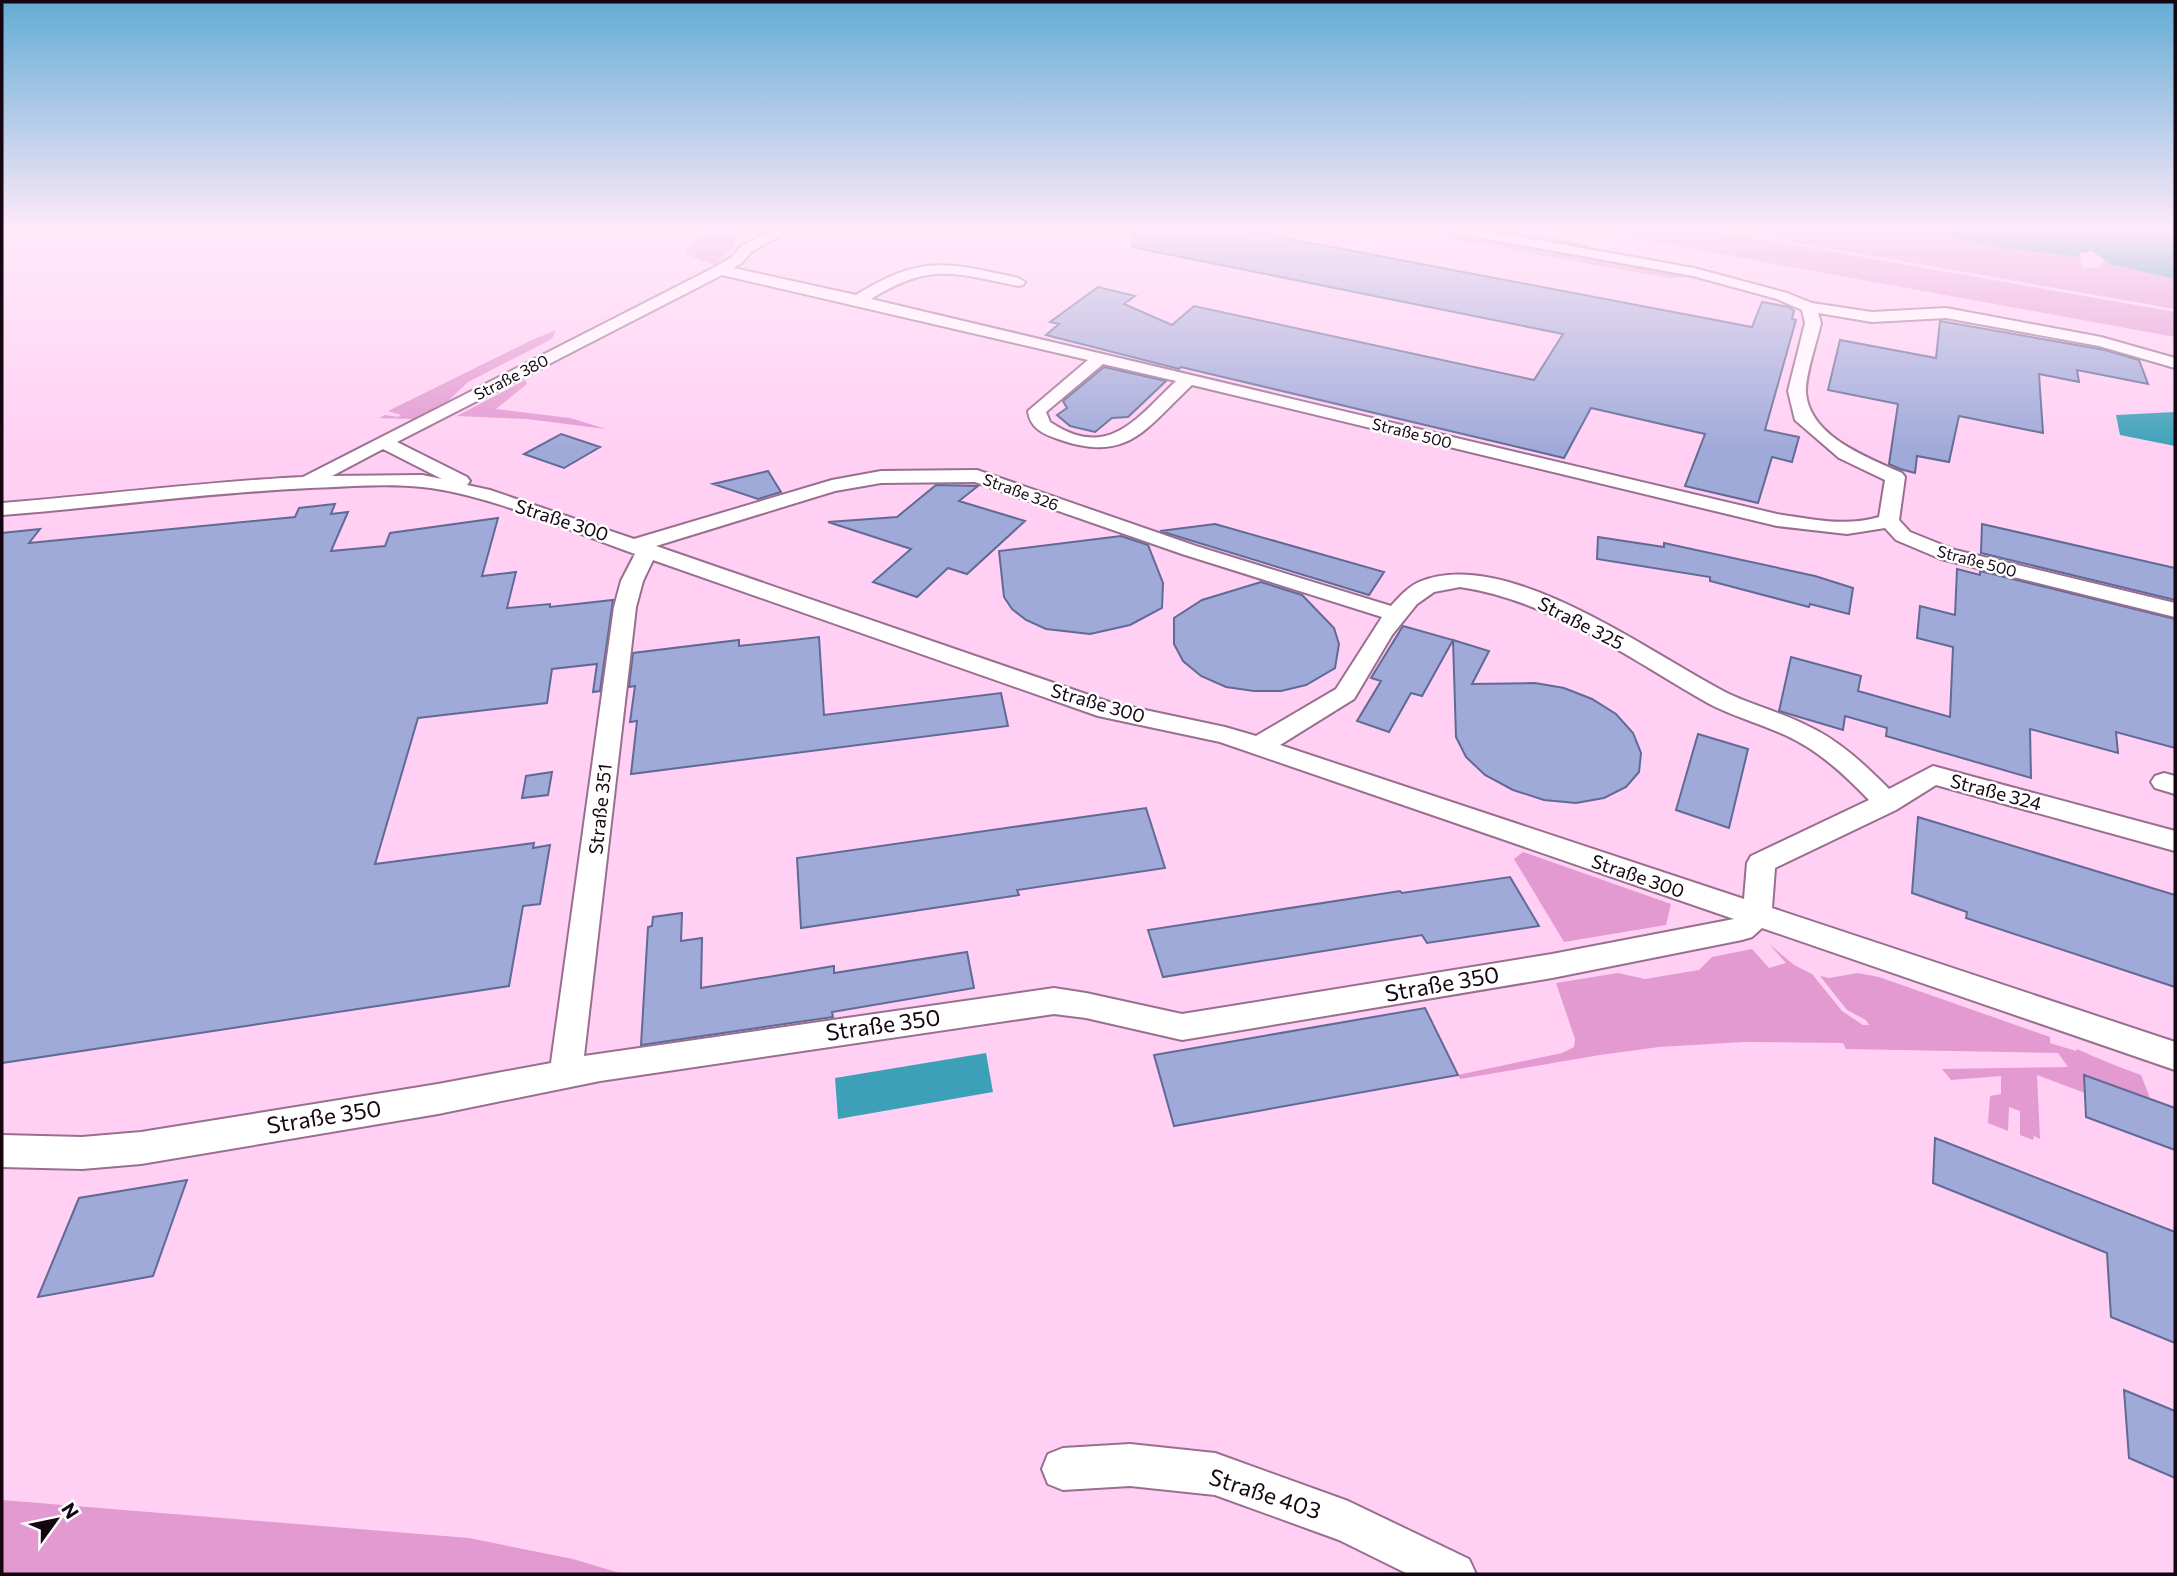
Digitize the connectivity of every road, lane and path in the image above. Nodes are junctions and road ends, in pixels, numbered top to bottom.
1 (660, 301) edge
2 (860, 301) edge
3 (1793, 301) edge
4 (1809, 307) junction
5 (1100, 358) junction
6 (2175, 363) edge
7 (1189, 379) junction
8 (383, 442) junction
9 (302, 483) junction
10 (483, 494) junction
11 (2, 509) edge
12 (1889, 521) junction
13 (642, 547) junction
14 (2175, 610) edge
15 (1398, 615) junction
16 (1259, 746) junction
17 (1887, 803) junction
18 (2175, 841) edge
19 (1757, 916) junction
20 (2175, 1056) edge
21 (565, 1073) junction
22 (2, 1152) edge
23 (1063, 1469) dead end
24 (1454, 1574) edge

1 - 8 street, Straße 380
2 - 5 street, Straße 500
3 - 4 street
4 - 6 street
4 - 12 street
5 - 7 street, Straße 500
5 - 7 street
7 - 12 street, Straße 500
8 - 9 street, Straße 380
8 - 10 street
9 - 10 street, Straße 300
9 - 11 street, Straße 300
10 - 13 street, Straße 300
12 - 14 street, Straße 500
13 - 15 street, Straße 326
13 - 16 street, Straße 300
13 - 21 street, Straße 351
15 - 16 street, Straße 325
15 - 17 street, Straße 325
16 - 19 street, Straße 300
17 - 18 street, Straße 324
17 - 19 street, Straße 324
19 - 20 street, Straße 300
19 - 21 street, Straße 350
21 - 22 street, Straße 350
23 - 24 street, Straße 403

